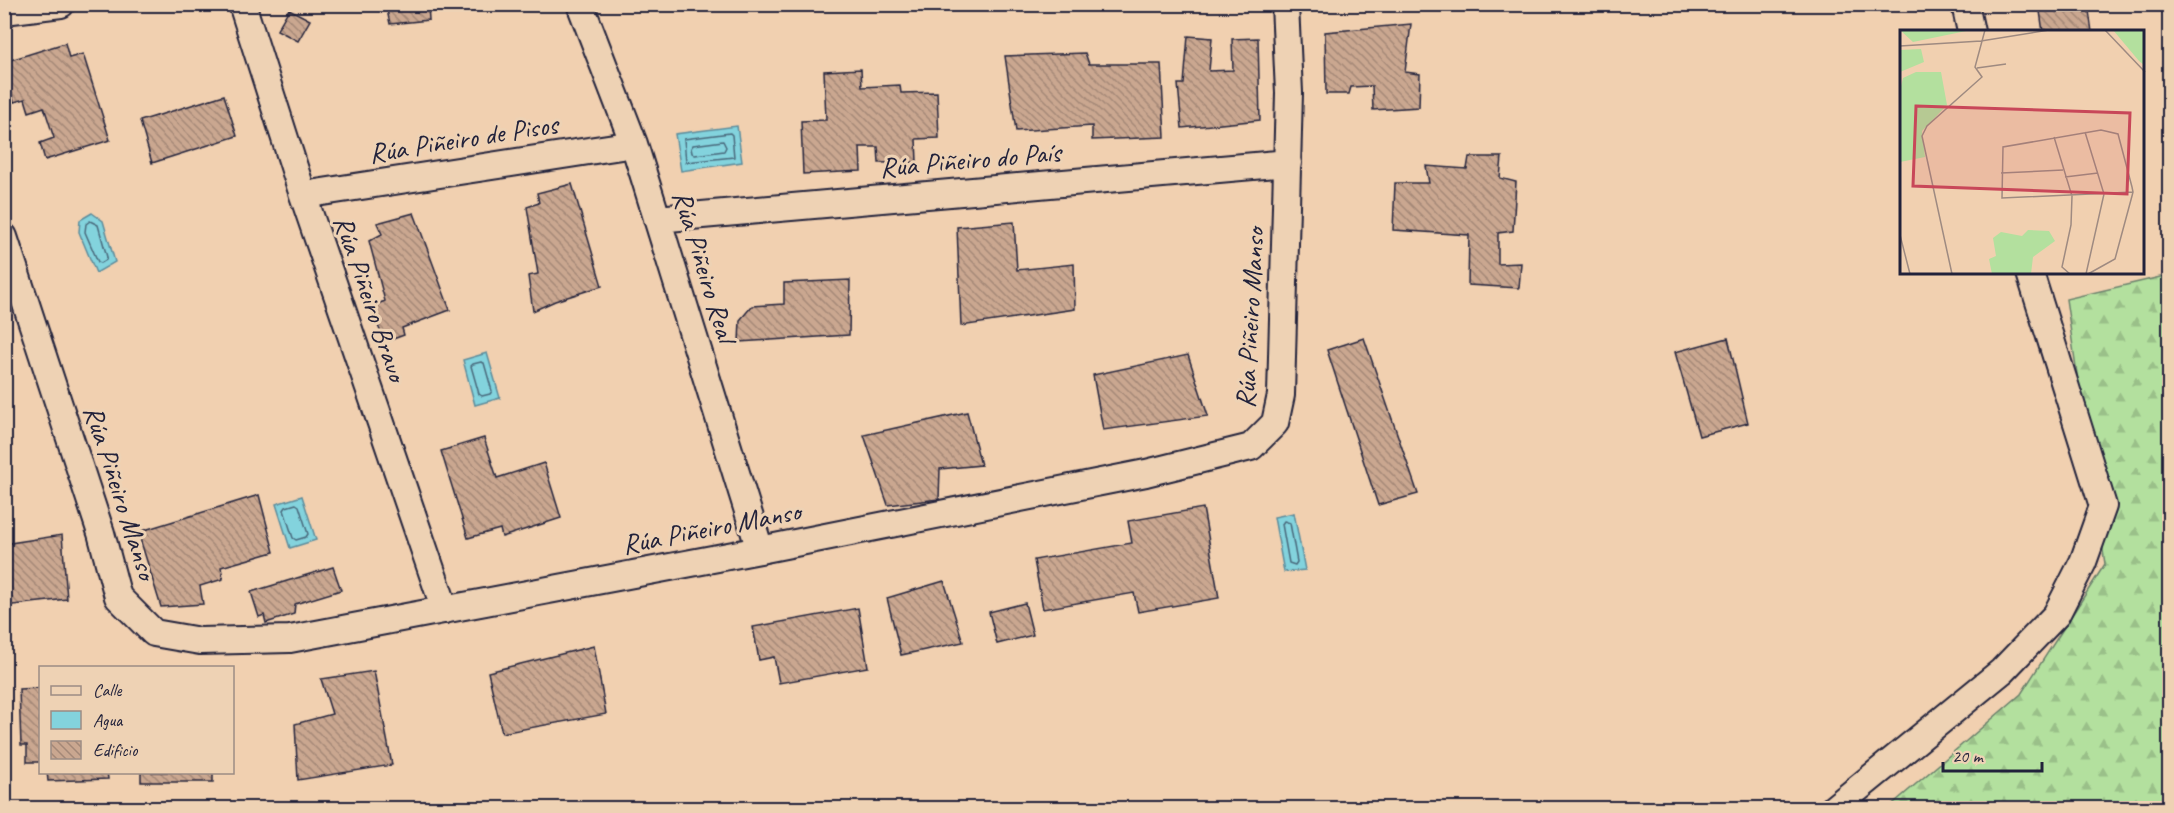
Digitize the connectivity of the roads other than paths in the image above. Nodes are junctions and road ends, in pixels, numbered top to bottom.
1 (61, 4) edge
2 (242, 4) edge
3 (580, 4) edge
4 (1285, 4) edge
5 (1965, 4) edge
6 (4, 11) edge
7 (1971, 30) edge
8 (634, 144) junction
9 (1288, 163) junction
10 (303, 195) junction
11 (657, 219) junction
12 (4, 237) edge
13 (2030, 274) edge
14 (760, 550) junction
15 (445, 610) junction
16 (1834, 808) edge

1 - 6 street
2 - 10 street, Rúa Piñeiro Bravo
3 - 8 street, Rúa Piñeiro Real
4 - 9 street, Rúa Piñeiro Manso
5 - 7 street
8 - 10 street, Rúa Piñeiro de Pisos
8 - 11 street, Rúa Piñeiro Real
9 - 11 street, Rúa Piñeiro do País
9 - 14 street, Rúa Piñeiro Manso
10 - 15 street, Rúa Piñeiro Bravo
11 - 14 street, Rúa Piñeiro Real
12 - 15 street, Rúa Piñeiro Manso
13 - 16 street
14 - 15 street, Rúa Piñeiro Manso

